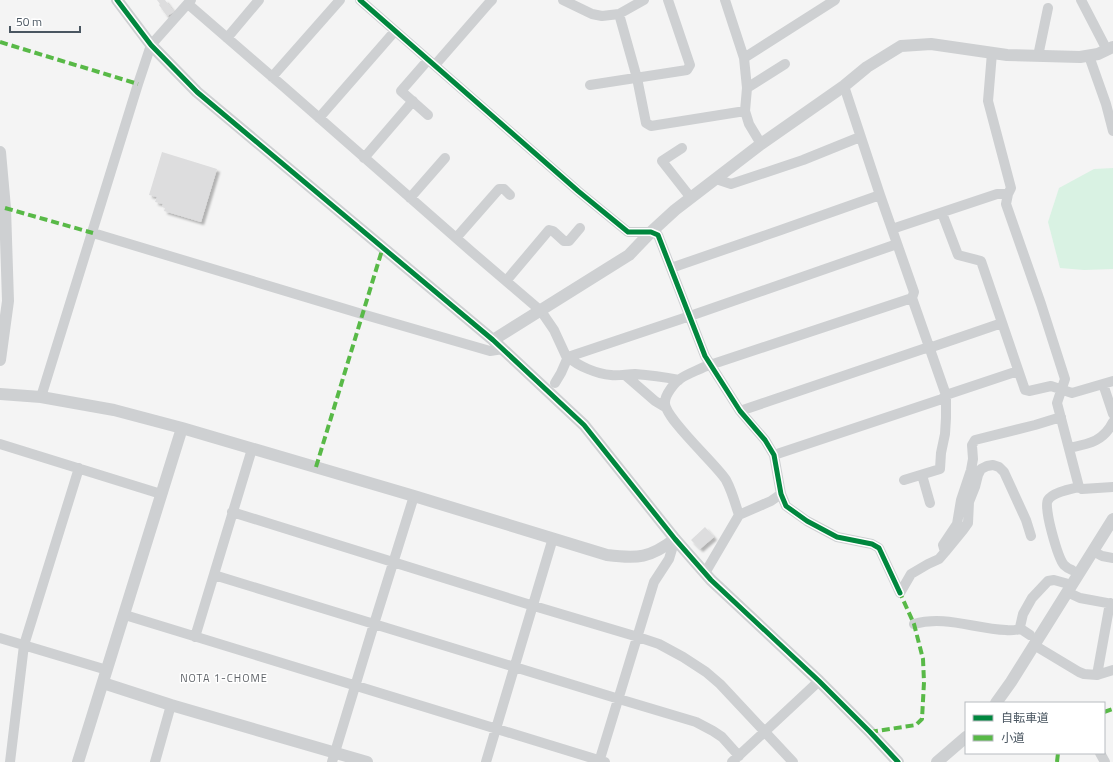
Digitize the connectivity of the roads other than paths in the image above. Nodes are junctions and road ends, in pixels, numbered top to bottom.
1 (117, 0) edge
2 (260, 0) edge
3 (340, 0) edge
4 (360, 0) edge
5 (492, 0) edge
6 (563, 0) edge
7 (644, 0) edge
8 (668, 0) edge
9 (835, 0) edge
10 (1081, 0) edge
11 (728, 1) edge
12 (190, 2) edge
13 (1048, 8) dead end
14 (619, 14) junction
15 (395, 31) junction
16 (227, 38) junction
17 (151, 46) junction
18 (1110, 48) edge
19 (992, 53) junction
20 (1038, 56) junction
21 (1089, 56) junction
22 (744, 58) junction
23 (431, 63) junction
24 (785, 64) dead end
25 (272, 77) junction
26 (637, 78) junction
27 (590, 85) dead end
28 (844, 86) junction
29 (747, 88) junction
30 (413, 101) junction
31 (745, 111) junction
32 (428, 115) dead end
33 (319, 118) junction
34 (1113, 131) edge
35 (860, 137) junction
36 (761, 144) junction
37 (682, 148) dead end
38 (0, 152) edge
39 (364, 158) junction
40 (445, 158) dead end
41 (716, 179) junction
42 (1008, 194) junction
43 (510, 195) dead end
44 (880, 195) junction
45 (410, 198) junction
46 (691, 198) junction
47 (942, 213) junction
48 (580, 228) dead end
49 (892, 229) junction
50 (651, 232) junction
51 (93, 233) junction
52 (456, 238) junction
53 (897, 244) junction
54 (671, 268) junction
55 (506, 281) junction
56 (912, 298) junction
57 (541, 311) junction
58 (690, 316) junction
59 (1002, 323) junction
60 (493, 340) junction
61 (929, 348) junction
62 (503, 349) junction
63 (568, 357) junction
64 (0, 360) edge
65 (710, 365) junction
66 (1018, 371) junction
67 (625, 375) junction
68 (679, 380) junction
69 (555, 383) dead end
70 (1108, 383) edge
71 (1061, 390) junction
72 (0, 394) edge
73 (946, 395) junction
74 (41, 397) junction
75 (665, 407) junction
76 (740, 411) junction
77 (1113, 414) edge
78 (1061, 417) junction
79 (1112, 426) edge
80 (182, 428) junction
81 (0, 444) edge
82 (1069, 448) junction
83 (252, 449) junction
84 (774, 455) junction
85 (79, 468) junction
86 (922, 475) junction
87 (904, 480) dead end
88 (1113, 486) edge
89 (1079, 487) junction
90 (161, 494) junction
91 (781, 494) junction
92 (414, 496) junction
93 (930, 503) dead end
94 (232, 512) junction
95 (739, 515) junction
96 (1113, 519) edge
97 (1031, 536) dead end
98 (553, 538) junction
99 (675, 539) junction
100 (1092, 551) junction
101 (945, 552) junction
102 (1113, 558) edge
103 (393, 562) junction
104 (1072, 570) dead end
105 (705, 573) junction
106 (214, 575) junction
107 (1069, 588) junction
108 (1111, 604) edge
109 (534, 606) junction
110 (125, 615) junction
111 (374, 624) junction
112 (914, 624) dead end
113 (195, 636) junction
114 (1028, 636) junction
115 (638, 637) junction
116 (0, 638) edge
117 (24, 645) junction
118 (514, 667) junction
119 (107, 670) junction
120 (1113, 670) edge
121 (1097, 675) junction
122 (819, 681) junction
123 (103, 683) junction
124 (355, 685) junction
125 (619, 699) junction
126 (997, 702) edge
127 (172, 705) junction
128 (496, 729) junction
129 (765, 731) junction
130 (965, 738) edge
131 (334, 757) edge
132 (736, 759) edge
133 (602, 761) edge
134 (10, 762) edge
135 (78, 762) edge
136 (155, 762) edge
137 (367, 762) edge
138 (486, 762) edge
139 (793, 762) edge
140 (898, 762) edge
141 (936, 762) edge

1 - 17 street
2 - 16 street
3 - 25 street
4 - 15 street
5 - 23 street
6 - 14 street
7 - 14 street
8 - 26 street
9 - 22 street
10 - 18 street
11 - 22 street
12 - 16 street
12 - 17 street
13 - 20 street
14 - 26 street
15 - 23 street
15 - 33 street
16 - 25 street
17 - 51 street
17 - 60 street
18 - 21 street
19 - 20 street
19 - 28 street
19 - 42 street
20 - 21 street
21 - 34 street
22 - 29 street
23 - 30 street
23 - 50 street
24 - 29 street
25 - 33 street
26 - 27 street
26 - 31 street
28 - 35 street
28 - 36 street
29 - 31 street
30 - 32 street
30 - 39 street
31 - 36 street
33 - 39 street
35 - 41 street
35 - 44 street
36 - 41 street
37 - 46 street
38 - 64 street
39 - 45 street
40 - 45 street
41 - 46 street
42 - 47 street
42 - 71 street
43 - 52 street
44 - 49 street
44 - 54 street
45 - 52 street
46 - 50 street
47 - 49 street
47 - 59 street
48 - 55 street
49 - 53 street
50 - 54 street
50 - 57 street
51 - 62 street
51 - 74 street
52 - 55 street
53 - 56 street
53 - 58 street
54 - 58 street
55 - 57 street
56 - 61 street
56 - 65 street
57 - 60 street
57 - 63 street
58 - 63 street
58 - 65 street
59 - 61 street
59 - 66 street
60 - 62 street
61 - 73 street
61 - 76 street
62 - 99 street
63 - 67 street
63 - 69 street
65 - 68 street
65 - 76 street
66 - 71 street
66 - 73 street
67 - 68 street
67 - 75 street
68 - 75 street
70 - 71 street
70 - 77 street
71 - 78 street
72 - 74 street
73 - 84 street
73 - 86 street
74 - 80 street
75 - 95 street
76 - 84 street
78 - 82 street
78 - 101 street
79 - 82 street
80 - 83 street
80 - 90 street
81 - 85 street
82 - 89 street
83 - 92 street
83 - 94 street
84 - 91 street
85 - 90 street
85 - 117 street
86 - 87 street
86 - 93 street
88 - 89 street
89 - 104 street
90 - 110 street
91 - 95 street
91 - 101 street
92 - 98 street
92 - 103 street
94 - 103 street
94 - 106 street
95 - 105 street
96 - 100 street
97 - 101 street
98 - 99 street
98 - 109 street
99 - 105 street
99 - 115 street
100 - 102 street
100 - 107 street
103 - 109 street
103 - 111 street
105 - 122 street
106 - 111 street
106 - 113 street
107 - 108 street
107 - 114 street
107 - 114 street
108 - 121 street
109 - 115 street
109 - 118 street
110 - 113 street
110 - 119 street
111 - 118 street
111 - 124 street
112 - 114 street
113 - 124 street
114 - 121 street
114 - 126 street
115 - 125 street
115 - 129 street
116 - 117 street
117 - 119 street
117 - 134 street
118 - 125 street
118 - 128 street
119 - 123 street
120 - 121 street
122 - 129 street
122 - 140 street
123 - 127 street
123 - 135 street
124 - 128 street
124 - 131 street
125 - 132 street
125 - 133 street
127 - 131 street
127 - 136 street
128 - 133 street
128 - 138 street
129 - 132 street
129 - 139 street
130 - 141 street
131 - 137 street

